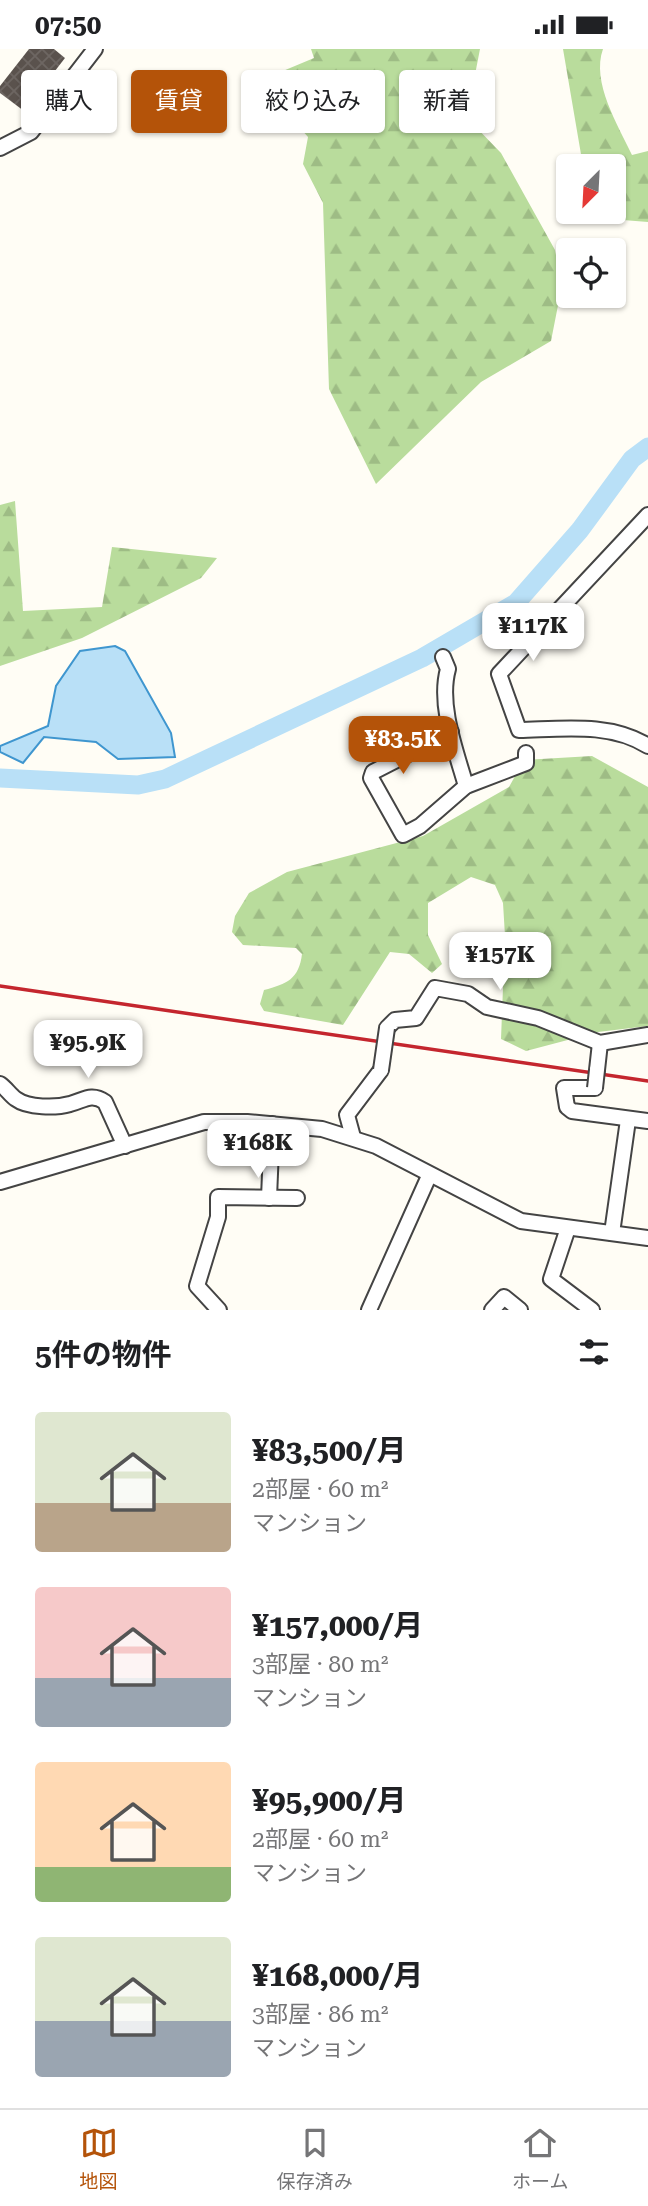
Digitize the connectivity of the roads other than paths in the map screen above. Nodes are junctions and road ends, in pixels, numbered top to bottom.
1 (95, 49) edge
2 (0, 148) edge
3 (648, 515) edge
4 (443, 657) dead end
5 (451, 732) junction
6 (648, 746) edge
7 (526, 753) dead end
8 (466, 786) junction
9 (648, 1035) edge
10 (600, 1042) junction
11 (0, 1083) edge
12 (628, 1120) junction
13 (648, 1121) edge
14 (272, 1124) junction
15 (353, 1137) junction
16 (125, 1146) junction
17 (429, 1176) junction
18 (0, 1182) edge
19 (269, 1198) junction
20 (297, 1198) dead end
21 (568, 1227) junction
22 (612, 1233) junction
23 (648, 1238) edge
24 (219, 1310) edge
25 (369, 1310) edge
26 (492, 1310) edge
27 (520, 1310) edge
28 (592, 1310) edge

1 - 2 street
3 - 6 street
4 - 5 street
5 - 8 street
5 - 8 street
7 - 8 street
9 - 10 street
10 - 12 street, bridge
10 - 15 street, bridge
11 - 16 street
12 - 13 street
12 - 22 street
14 - 15 street
14 - 16 street
14 - 19 street
15 - 17 street
16 - 18 street
17 - 21 street
17 - 25 street
19 - 20 street
19 - 24 street
21 - 22 street
21 - 28 street
22 - 23 street
26 - 27 street

